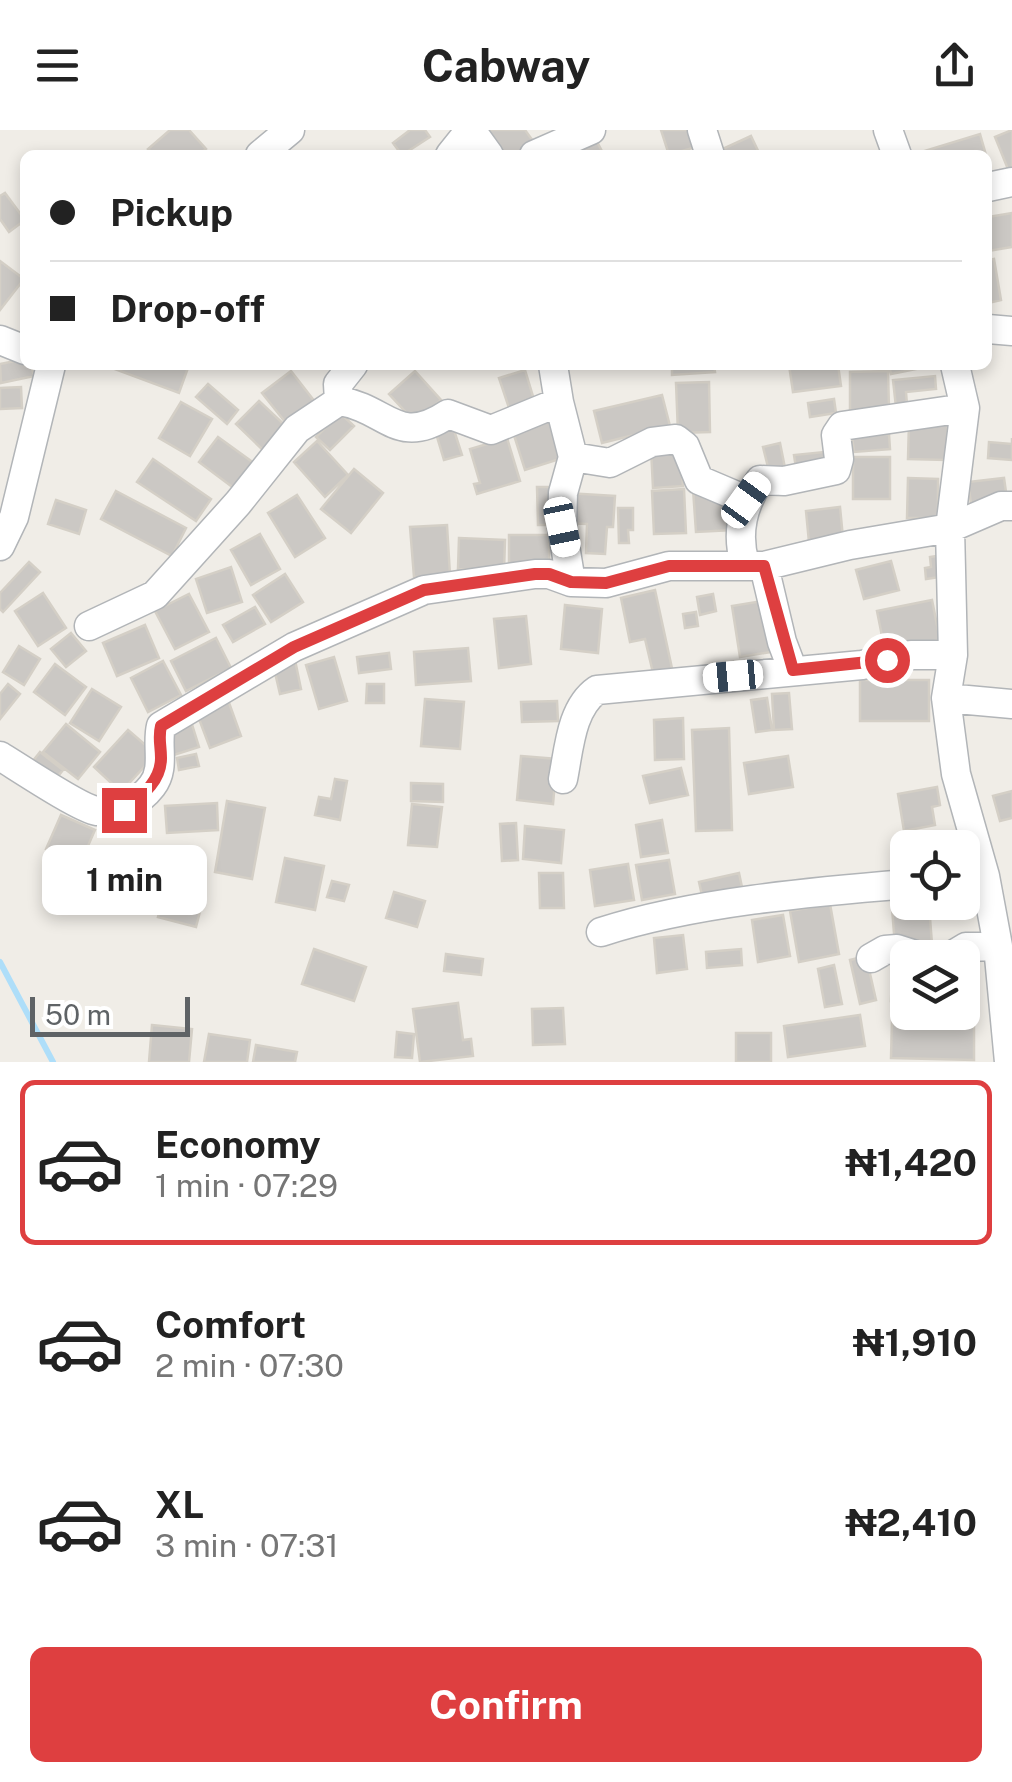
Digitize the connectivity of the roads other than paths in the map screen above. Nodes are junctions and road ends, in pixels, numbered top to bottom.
1 (471, 130) edge
2 (591, 130) edge
3 (454, 150) edge
4 (545, 150) edge
5 (50, 370) edge
6 (349, 370) edge
7 (554, 370) edge
8 (956, 370) edge
9 (339, 402) junction
10 (558, 402) junction
11 (965, 408) junction
12 (574, 457) junction
13 (746, 500) junction
14 (1012, 506) edge
15 (950, 528) junction
16 (0, 546) edge
17 (755, 565) junction
18 (571, 582) junction
19 (89, 626) dead end
20 (954, 655) junction
21 (793, 670) junction
22 (946, 698) junction
23 (1012, 704) edge
24 (0, 756) edge
25 (562, 779) dead end
26 (966, 830) edge
27 (890, 886) edge
28 (980, 895) edge
29 (601, 932) dead end
30 (998, 946) junction
31 (872, 958) dead end
32 (1009, 1062) edge

1 - 3 street
2 - 4 street
5 - 16 street
6 - 9 street
7 - 10 street
8 - 11 street
9 - 10 street
9 - 19 street
10 - 12 street
11 - 13 street
11 - 15 street
12 - 13 street
12 - 18 street
13 - 17 street
14 - 15 street
15 - 17 street
15 - 20 street
17 - 18 street
17 - 21 street
18 - 24 street
20 - 21 street
20 - 22 street
21 - 25 street
22 - 23 street
22 - 26 street
27 - 29 street
28 - 30 street
30 - 31 street
30 - 32 street

